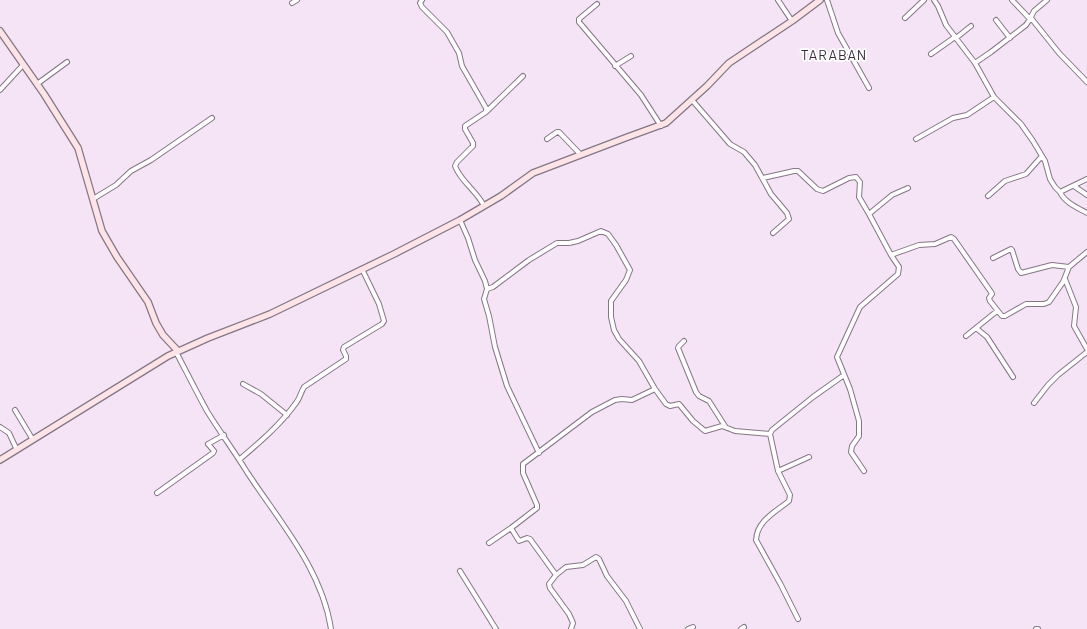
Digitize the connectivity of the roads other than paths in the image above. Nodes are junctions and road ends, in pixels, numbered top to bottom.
1 (297, 0) edge
2 (422, 0) edge
3 (778, 0) edge
4 (820, 0) edge
5 (827, 0) edge
6 (924, 0) edge
7 (934, 0) edge
8 (1012, 0) edge
9 (1047, 0) edge
10 (292, 3) dead end
11 (597, 4) dead end
12 (905, 18) dead end
13 (1031, 19) junction
14 (996, 20) dead end
15 (792, 21) junction
16 (971, 26) dead end
17 (0, 31) edge
18 (956, 37) junction
19 (1010, 38) junction
20 (931, 54) dead end
21 (631, 56) dead end
22 (67, 62) dead end
23 (975, 63) junction
24 (23, 65) junction
25 (615, 66) junction
26 (522, 76) dead end
27 (1087, 82) edge
28 (37, 84) junction
29 (869, 88) dead end
30 (0, 90) edge
31 (994, 96) junction
32 (692, 100) junction
33 (486, 112) junction
34 (212, 118) dead end
35 (661, 126) junction
36 (547, 139) dead end
37 (916, 139) dead end
38 (581, 155) junction
39 (1042, 156) junction
40 (763, 178) junction
41 (1087, 179) edge
42 (1074, 186) junction
43 (908, 188) dead end
44 (1060, 192) junction
45 (1087, 195) edge
46 (988, 196) dead end
47 (93, 199) junction
48 (484, 206) junction
49 (1087, 213) edge
50 (869, 214) junction
51 (460, 220) junction
52 (773, 233) dead end
53 (1087, 252) edge
54 (891, 255) junction
55 (993, 258) dead end
56 (1069, 267) junction
57 (362, 269) junction
58 (1065, 278) junction
59 (487, 289) junction
60 (997, 311) junction
61 (976, 328) junction
62 (966, 336) dead end
63 (684, 341) dead end
64 (1087, 350) edge
65 (177, 351) junction
66 (844, 375) junction
67 (1013, 377) dead end
68 (243, 384) dead end
69 (655, 389) junction
70 (1034, 403) dead end
71 (15, 410) dead end
72 (287, 415) junction
73 (725, 426) junction
74 (0, 427) edge
75 (770, 434) junction
76 (224, 435) junction
77 (33, 440) junction
78 (17, 450) junction
79 (539, 452) junction
80 (809, 457) dead end
81 (240, 459) junction
82 (0, 460) edge
83 (778, 471) junction
84 (864, 472) dead end
85 (157, 493) dead end
86 (511, 528) junction
87 (489, 543) dead end
88 (460, 571) dead end
89 (556, 575) junction
90 (798, 619) dead end
91 (693, 627) dead end
92 (331, 629) edge
93 (496, 629) edge
94 (571, 629) edge
95 (640, 629) edge
96 (688, 629) edge

1 - 10 street
2 - 33 street
3 - 15 street
4 - 15 street
5 - 29 street
6 - 12 street
7 - 18 street
8 - 13 street
9 - 13 street
11 - 25 street
13 - 19 street
13 - 27 street
14 - 19 street
15 - 32 street
16 - 18 street
17 - 24 street
18 - 20 street
18 - 23 street
19 - 23 street
21 - 25 street
22 - 28 street
23 - 31 street
24 - 28 street
24 - 30 street
25 - 35 street
26 - 33 street
28 - 47 street
31 - 37 street
31 - 39 street
32 - 35 street
32 - 40 street
33 - 48 street
34 - 47 street
35 - 38 street
36 - 38 street
38 - 48 street
39 - 44 street
39 - 46 street
40 - 50 street
40 - 52 street
41 - 42 street
42 - 44 street
42 - 45 street
43 - 50 street
44 - 49 street
47 - 65 street
48 - 51 street
50 - 54 street
51 - 57 street
51 - 59 street
53 - 56 street
54 - 60 street
54 - 66 street
55 - 56 street
56 - 58 street
57 - 65 street
57 - 72 street
58 - 60 street
58 - 64 street
59 - 69 street
59 - 79 street
60 - 61 street
61 - 62 street
61 - 67 street
63 - 73 street
64 - 70 street
65 - 76 street
65 - 77 street
66 - 75 street
66 - 84 street
68 - 72 street
69 - 73 street
69 - 79 street
71 - 77 street
72 - 81 street
73 - 75 street
74 - 78 street
75 - 83 street
76 - 81 street
76 - 85 street
77 - 78 street
78 - 82 street
79 - 86 street
80 - 83 street
81 - 92 street
83 - 90 street
86 - 87 street
86 - 89 street
88 - 93 street
89 - 94 street
89 - 95 street
91 - 96 street

